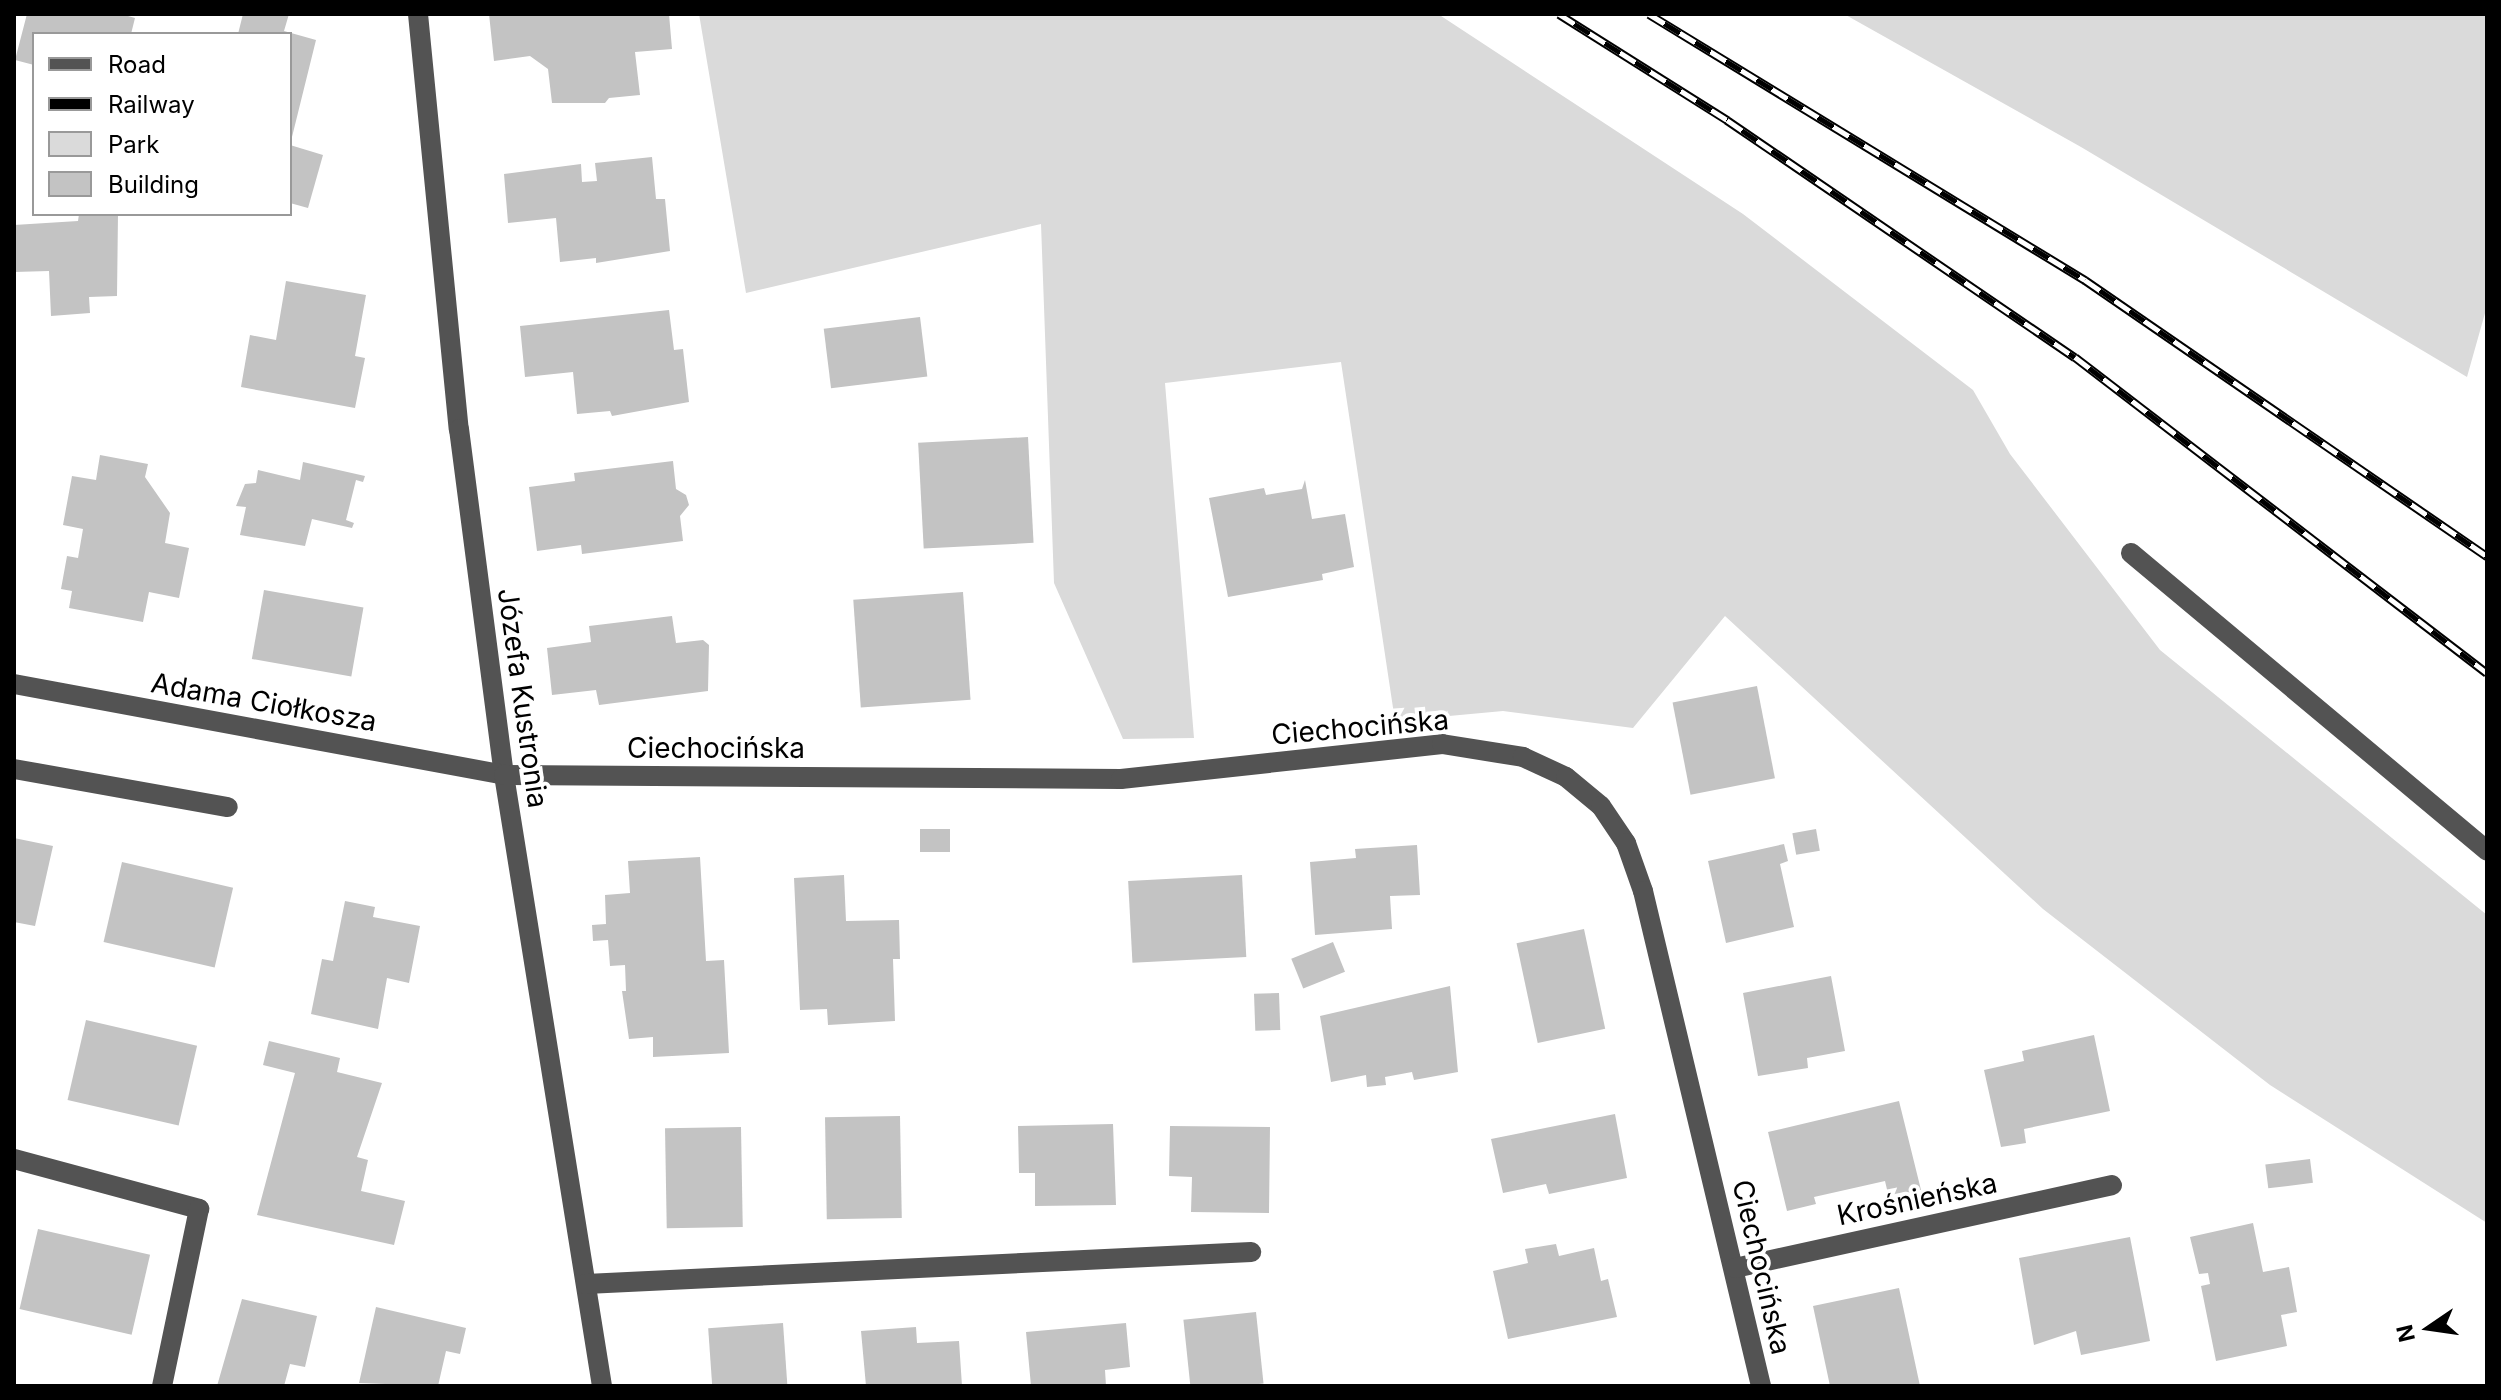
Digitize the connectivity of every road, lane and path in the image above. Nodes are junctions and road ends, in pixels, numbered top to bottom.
1 (418, 14) edge
2 (2131, 553) dead end
3 (14, 684) edge
4 (14, 769) edge
5 (504, 775) junction
6 (228, 807) dead end
7 (2487, 851) edge
8 (14, 1159) edge
9 (2112, 1185) dead end
10 (1251, 1252) dead end
11 (1735, 1268) junction
12 (586, 1284) junction
13 (162, 1386) edge
14 (602, 1386) edge
15 (1761, 1386) edge

1 - 5 street, Józefa Kustronia
2 - 7 street
3 - 5 street, Adama Ciołkosza
4 - 6 street
5 - 11 street, Ciechocińska
5 - 12 street, Józefa Kustronia
8 - 13 street
9 - 11 street, Krośnieńska
10 - 12 street
11 - 15 street, Ciechocińska
12 - 14 street, Józefa Kustronia

